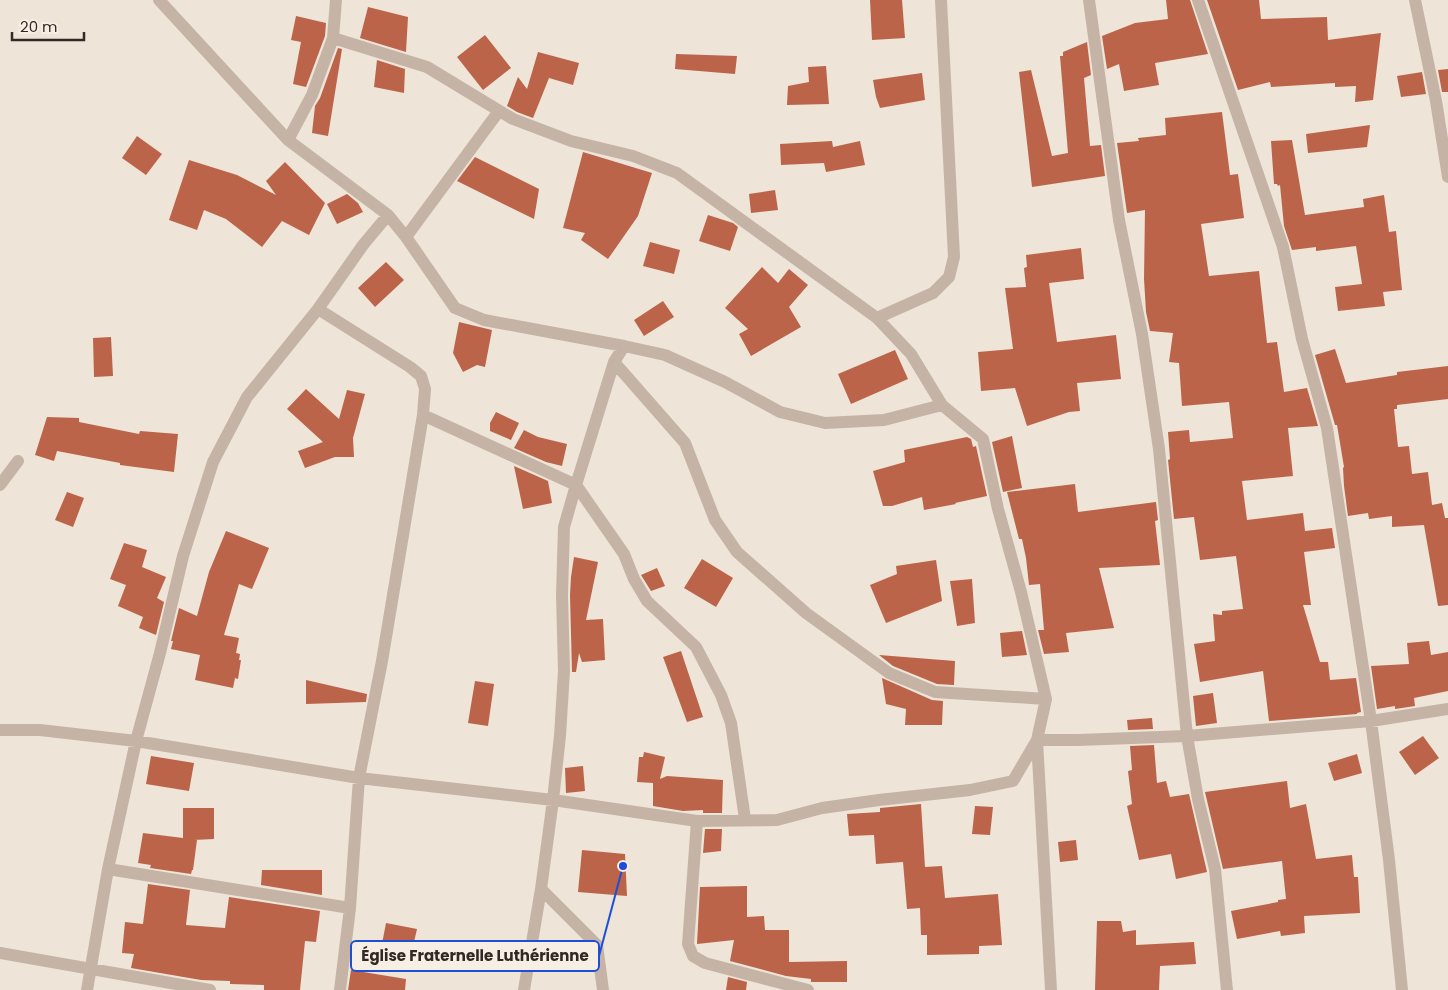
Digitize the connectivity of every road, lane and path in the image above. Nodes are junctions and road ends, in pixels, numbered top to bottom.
1 (159, 0) edge
2 (336, 0) edge
3 (941, 0) edge
4 (1089, 0) edge
5 (1198, 0) edge
6 (1415, 0) edge
7 (334, 38) junction
8 (499, 111) junction
9 (288, 140) junction
10 (1448, 177) edge
11 (388, 215) junction
12 (406, 237) junction
13 (318, 309) junction
14 (877, 318) junction
15 (624, 346) junction
16 (614, 362) junction
17 (942, 406) junction
18 (423, 415) junction
19 (18, 461) dead end
20 (0, 485) edge
21 (576, 486) junction
22 (1046, 699) junction
23 (1448, 709) edge
24 (1371, 721) junction
25 (0, 730) edge
26 (1187, 736) junction
27 (1037, 740) junction
28 (136, 741) junction
29 (359, 778) junction
30 (553, 800) junction
31 (745, 819) junction
32 (697, 821) junction
33 (108, 869) junction
34 (541, 889) junction
35 (350, 908) junction
36 (0, 953) edge
37 (91, 969) junction
38 (87, 990) edge
39 (210, 990) edge
40 (340, 990) edge
41 (524, 990) edge
42 (603, 990) edge
43 (808, 990) edge
44 (1051, 990) edge
45 (1227, 990) edge
46 (1402, 990) edge

1 - 9 street
2 - 7 street
3 - 14 street
4 - 26 street
5 - 24 street
6 - 10 street
7 - 8 street
7 - 9 street
8 - 12 street
8 - 14 street
9 - 11 street
11 - 12 street
11 - 13 street
12 - 15 street
13 - 18 street
13 - 28 street
14 - 17 street
15 - 16 street
15 - 17 street
16 - 21 street
16 - 22 street
17 - 22 street
18 - 21 street
18 - 29 street
19 - 20 street
21 - 30 street
21 - 31 street
22 - 27 street
23 - 24 street
24 - 26 street
24 - 46 street
25 - 28 street
26 - 27 street
26 - 45 street
27 - 31 street
27 - 44 street
28 - 29 street
28 - 33 street
29 - 30 street
29 - 35 street
30 - 32 street
30 - 34 street
31 - 32 street
32 - 43 street
33 - 35 street
33 - 37 street
34 - 41 street
34 - 42 street
35 - 40 street
36 - 37 street
37 - 38 street
37 - 39 street

